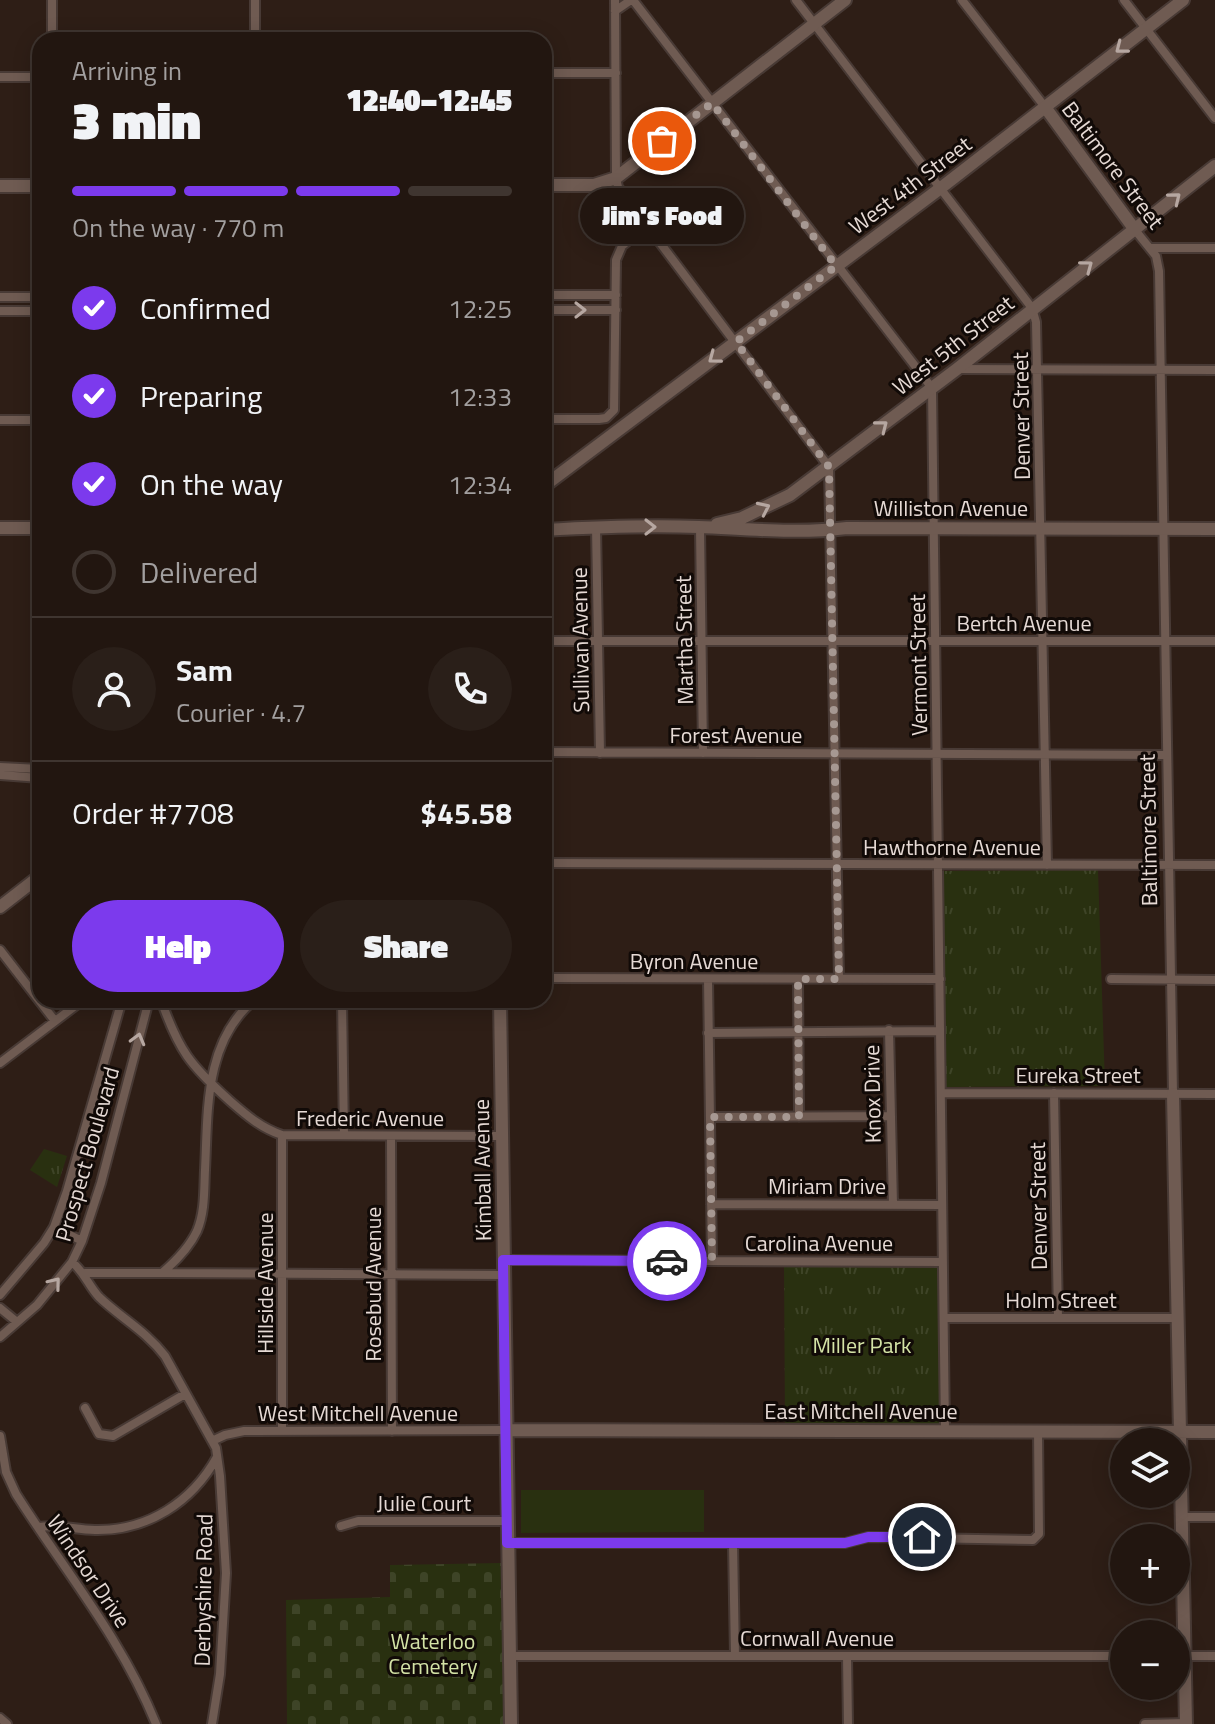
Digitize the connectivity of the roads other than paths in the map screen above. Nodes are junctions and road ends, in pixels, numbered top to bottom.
1 (52, 0) edge
2 (255, 0) edge
3 (615, 0) edge
4 (632, 0) edge
5 (796, 0) edge
6 (845, 0) edge
7 (962, 0) edge
8 (1124, 0) edge
9 (1183, 0) edge
10 (615, 11) junction
11 (815, 24) junction
12 (1146, 29) junction
13 (52, 32) edge
14 (255, 32) edge
15 (552, 73) edge
16 (616, 73) junction
17 (0, 77) edge
18 (32, 77) edge
19 (712, 103) junction
20 (1045, 107) junction
21 (1215, 118) edge
22 (1215, 166) edge
23 (616, 178) junction
24 (552, 185) edge
25 (0, 186) edge
26 (32, 186) edge
27 (942, 187) junction
28 (647, 225) junction
29 (1135, 230) junction
30 (1151, 248) junction
31 (1215, 248) edge
32 (836, 266) junction
33 (552, 295) edge
34 (616, 295) junction
35 (0, 297) edge
36 (32, 297) edge
37 (1032, 308) junction
38 (552, 310) edge
39 (616, 310) junction
40 (0, 311) edge
41 (32, 311) edge
42 (736, 342) junction
43 (957, 369) junction
44 (1160, 369) junction
45 (1215, 370) edge
46 (1038, 371) junction
47 (932, 388) junction
48 (552, 419) edge
49 (0, 420) edge
50 (32, 420) edge
51 (829, 467) junction
52 (552, 480) edge
53 (596, 527) junction
54 (700, 527) junction
55 (0, 528) edge
56 (32, 528) edge
57 (1162, 528) junction
58 (934, 529) junction
59 (1041, 529) junction
60 (1215, 529) edge
61 (552, 530) edge
62 (832, 530) junction
63 (552, 641) edge
64 (598, 641) junction
65 (702, 641) junction
66 (833, 641) junction
67 (936, 641) junction
68 (1043, 641) junction
69 (1164, 641) junction
70 (1215, 641) edge
71 (552, 752) edge
72 (600, 753) junction
73 (703, 753) junction
74 (835, 754) junction
75 (937, 754) junction
76 (1045, 754) junction
77 (1167, 755) junction
78 (0, 767) edge
79 (32, 769) edge
80 (0, 775) edge
81 (32, 777) edge
82 (552, 863) edge
83 (837, 864) junction
84 (938, 864) junction
85 (1047, 865) junction
86 (1169, 865) junction
87 (1215, 865) edge
88 (32, 882) edge
89 (0, 907) edge
90 (0, 950) edge
91 (552, 978) edge
92 (708, 979) junction
93 (798, 979) junction
94 (839, 979) junction
95 (940, 979) junction
96 (1111, 979) dead end
97 (1170, 980) junction
98 (1215, 980) edge
99 (32, 991) edge
100 (45, 1008) edge
101 (72, 1008) edge
102 (120, 1008) edge
103 (147, 1008) edge
104 (164, 1008) edge
105 (247, 1008) edge
106 (342, 1008) edge
107 (500, 1008) edge
108 (55, 1021) junction
109 (889, 1030) junction
110 (799, 1031) junction
111 (940, 1031) junction
112 (708, 1033) junction
113 (0, 1063) edge
114 (209, 1084) junction
115 (941, 1093) junction
116 (1054, 1093) junction
117 (1173, 1094) junction
118 (1215, 1094) edge
119 (891, 1116) junction
120 (710, 1117) junction
121 (799, 1117) junction
122 (282, 1135) junction
123 (344, 1135) junction
124 (391, 1136) junction
125 (502, 1136) junction
126 (711, 1204) junction
127 (893, 1205) junction
128 (942, 1205) junction
129 (54, 1227) junction
130 (82, 1241) junction
131 (503, 1260) junction
132 (712, 1261) junction
133 (72, 1262) junction
134 (943, 1262) junction
135 (85, 1273) junction
136 (162, 1273) junction
137 (284, 1273) junction
138 (390, 1274) junction
139 (504, 1275) junction
140 (0, 1295) edge
141 (0, 1308) edge
142 (944, 1318) junction
143 (1058, 1318) junction
144 (1178, 1318) junction
145 (17, 1322) junction
146 (0, 1337) edge
147 (185, 1394) junction
148 (85, 1408) dead end
149 (1181, 1428) edge
150 (507, 1430) junction
151 (282, 1431) junction
152 (392, 1431) junction
153 (945, 1431) junction
154 (1038, 1431) junction
155 (1110, 1432) edge
156 (1190, 1432) edge
157 (1215, 1432) edge
158 (0, 1436) edge
159 (212, 1441) junction
160 (218, 1456) junction
161 (1182, 1508) edge
162 (1182, 1517) junction
163 (1215, 1517) edge
164 (507, 1521) junction
165 (341, 1526) dead end
166 (39, 1527) junction
167 (507, 1543) junction
168 (733, 1543) junction
169 (1181, 1620) edge
170 (509, 1656) junction
171 (735, 1656) junction
172 (847, 1656) junction
173 (1110, 1656) edge
174 (1190, 1656) edge
175 (1215, 1656) edge
176 (1184, 1700) edge
177 (0, 1718) edge
178 (7, 1724) edge
179 (156, 1724) edge
180 (212, 1724) edge
181 (511, 1724) edge
182 (848, 1724) edge
183 (1145, 1724) edge
184 (1186, 1724) edge

1 - 13 street
2 - 14 street
3 - 10 street
4 - 10 street
4 - 19 street
5 - 11 street, Denver Street
6 - 11 main road
7 - 20 street, Baltimore Street
8 - 12 street
9 - 12 main road, West 4th Street
10 - 16 street
11 - 19 main road
11 - 27 street, Denver Street
12 -> 20 main road, West 4th Street
12 - 21 street
15 - 16 street
16 - 23 street
17 - 18 street
19 - 23 main road
19 - 32 street
20 - 27 main road, West 4th Street
20 - 29 main road, Baltimore Street
29 -> 22 main road, West 5th Street
23 - 24 main road
23 - 28 street
25 - 26 main road
27 - 32 main road, West 4th Street
27 - 37 street, Denver Street
28 - 34 street
28 - 42 street
29 - 30 street, Baltimore Street
37 -> 29 main road, West 5th Street
30 - 31 street
30 - 44 street, Baltimore Street
32 - 42 main road, West 4th Street
32 - 47 street
33 - 34 street
34 - 39 street
35 - 36 street
37 - 43 main road, West 5th Street
37 - 46 street, Denver Street
38 -> 39 street
39 - 48 street
40 - 41 street
42 - 51 street
42 -> 52 main road, West 4th Street
43 - 46 street
43 - 47 main road, West 5th Street
44 - 45 street
44 - 46 street
44 - 57 street, Baltimore Street
46 - 59 street, Denver Street
51 -> 47 main road, West 5th Street
47 - 58 street, Vermont Street
49 - 50 street
54 -> 51 main road, West 5th Street
51 - 62 street
53 -> 54 main road, Williston Avenue
53 - 61 main road, Williston Avenue
53 - 64 street, Sullivan Avenue
54 - 62 main road, Williston Avenue
54 - 65 street, Martha Street
55 - 56 main road
57 - 59 main road, Williston Avenue
57 - 60 main road, Williston Avenue
57 - 69 street, Baltimore Street
58 - 59 main road, Williston Avenue
58 - 62 main road, Williston Avenue
58 - 67 street, Vermont Street
59 - 68 street, Denver Street
62 - 66 street
63 - 64 street, Bertch Avenue
64 - 65 street, Bertch Avenue
64 - 72 street, Sullivan Avenue
65 - 66 street, Bertch Avenue
65 - 73 street, Martha Street
66 - 67 street, Bertch Avenue
66 - 74 street
67 - 68 street, Bertch Avenue
67 - 75 street, Vermont Street
68 - 69 street, Bertch Avenue
68 - 76 street, Denver Street
69 - 70 street, Bertch Avenue
69 - 77 street, Baltimore Street
71 - 72 street, Forest Avenue
72 - 73 street, Forest Avenue
73 - 74 street, Forest Avenue
74 - 75 street, Forest Avenue
74 - 83 street
75 - 76 street, Forest Avenue
75 - 84 street, Vermont Street
76 - 77 street, Forest Avenue
76 - 85 street, Denver Street
77 - 86 street, Baltimore Street
78 - 79 street
80 - 81 street
82 - 83 street, Hawthorne Avenue
83 - 84 street, Hawthorne Avenue
83 - 94 street
84 - 85 street, Hawthorne Avenue
84 - 95 street, Vermont Street
85 - 86 street, Hawthorne Avenue
86 - 87 street, Hawthorne Avenue
86 - 97 street, Baltimore Street
88 - 89 main road
90 - 99 street
91 - 92 street, Byron Avenue
92 - 93 street, Byron Avenue
92 - 112 street
93 - 94 street, Byron Avenue
93 - 110 street
94 - 95 street, Byron Avenue
95 - 111 street, Vermont Street
96 - 97 street
97 - 98 street
97 - 117 street, Baltimore Street
100 - 108 street
101 - 108 street
102 - 129 street, Prospect Boulevard
130 -> 103 street, Prospect Boulevard
104 - 114 street, Frederic Avenue
105 - 114 street
106 - 123 street
107 - 125 main road, Kimball Avenue
108 - 113 street
109 - 110 street
109 - 111 street
109 - 119 street, Knox Drive
110 - 112 street
110 - 121 street
111 - 115 street, Vermont Street
112 - 120 street
114 - 122 street, Frederic Avenue
114 - 136 street
115 - 116 street, Eureka Street
115 - 128 street, Vermont Street
116 - 117 street, Eureka Street
116 - 143 street, Denver Street
117 - 118 street, Eureka Street
117 - 144 main road, Baltimore Street
119 - 121 street
119 - 127 street, Knox Drive
120 - 121 street
120 - 126 street
122 - 123 street, Frederic Avenue
122 - 137 street, Hillside Avenue
123 - 124 street, Frederic Avenue
124 - 125 street, Frederic Avenue
124 - 138 street, Rosebud Avenue
125 - 131 main road, Kimball Avenue
126 - 127 street, Miriam Drive
126 - 132 street
127 - 128 street, Miriam Drive
128 - 134 street, Vermont Street
129 - 130 street
129 - 140 street, Prospect Boulevard
130 - 133 street, Prospect Boulevard
131 - 132 street, Carolina Avenue
131 - 139 main road, Kimball Avenue
132 - 134 street, Carolina Avenue
133 - 135 street
145 -> 133 street, Prospect Boulevard
134 - 142 street, Vermont Street
135 - 136 street
135 - 147 street
136 - 137 street
137 - 138 street
137 - 151 street, Hillside Avenue
138 - 139 street
138 - 152 street, Rosebud Avenue
139 - 150 main road, Kimball Avenue
141 - 145 street
142 - 143 street, Holm Street
142 - 153 street, Vermont Street
143 - 144 street, Holm Street
144 - 149 main road, Baltimore Street
145 - 146 street, Prospect Boulevard
147 - 148 street
147 - 159 street
150 - 152 street, West Mitchell Avenue
150 - 153 main road, East Mitchell Avenue
150 - 164 main road, Kimball Avenue
151 - 152 street, West Mitchell Avenue
151 - 159 street, West Mitchell Avenue
153 - 154 main road, East Mitchell Avenue
154 - 155 main road, East Mitchell Avenue
154 - 168 street
156 - 157 main road, East Mitchell Avenue
158 - 166 street, Windsor Drive
159 - 160 street, Derbyshire Road
160 - 166 street
160 - 180 street, Derbyshire Road
161 - 162 main road, Baltimore Street
162 - 163 street
162 - 169 main road, Baltimore Street
164 - 165 street, Julie Court
164 - 167 main road, Kimball Avenue
166 - 179 street, Windsor Drive
167 - 168 street
167 - 170 main road, Kimball Avenue
168 - 171 street
170 - 171 street, Cornwall Avenue
170 - 181 main road, Kimball Avenue
171 - 172 street, Cornwall Avenue
172 - 173 street, Cornwall Avenue
172 - 182 street
174 - 175 street
176 - 184 main road, Baltimore Street
177 - 178 street
183 - 184 street

